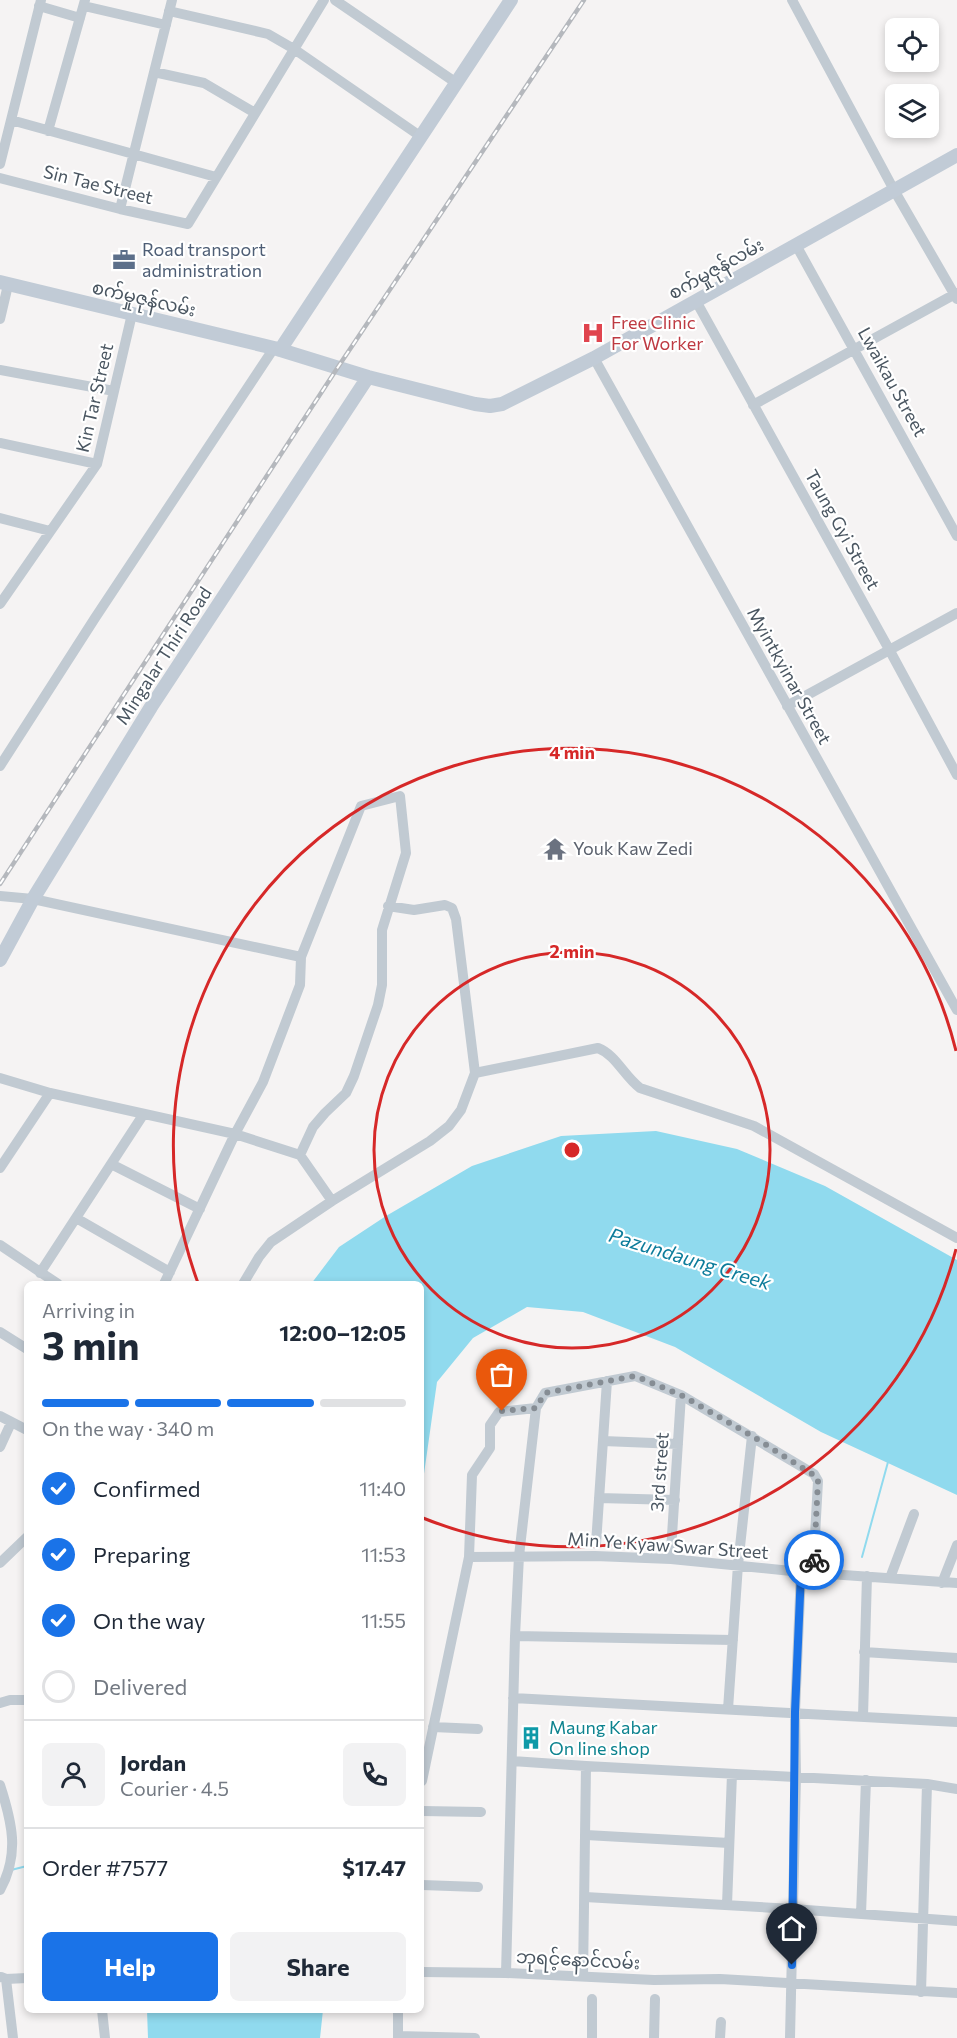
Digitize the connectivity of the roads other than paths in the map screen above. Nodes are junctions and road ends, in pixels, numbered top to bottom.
1 (172, 0) edge
2 (324, 0) edge
3 (335, 0) edge
4 (511, 0) edge
5 (792, 0) edge
6 (40, 3) edge
7 (85, 3) edge
8 (169, 11) junction
9 (80, 18) junction
10 (166, 25) junction
11 (294, 49) junction
12 (154, 72) junction
13 (455, 82) junction
14 (255, 113) junction
15 (11, 120) junction
16 (48, 131) junction
17 (420, 136) junction
18 (134, 154) junction
19 (957, 155) edge
20 (0, 164) edge
21 (216, 177) junction
22 (0, 178) edge
23 (894, 190) junction
24 (120, 209) junction
25 (796, 245) junction
26 (4, 284) edge
27 (956, 295) edge
28 (696, 301) junction
29 (132, 314) junction
30 (0, 319) edge
31 (277, 349) junction
32 (855, 349) junction
33 (594, 358) junction
34 (0, 370) edge
35 (368, 377) junction
36 (114, 391) junction
37 (753, 405) junction
38 (0, 443) edge
39 (97, 464) junction
40 (0, 518) edge
41 (50, 531) junction
42 (957, 536) edge
43 (4, 593) edge
44 (0, 604) edge
45 (957, 613) edge
46 (890, 651) junction
47 (787, 706) junction
48 (0, 766) edge
49 (957, 775) edge
50 (0, 896) edge
51 (33, 899) junction
52 (388, 906) junction
53 (301, 957) junction
54 (0, 960) edge
55 (957, 1010) edge
56 (475, 1073) junction
57 (0, 1078) edge
58 (50, 1093) junction
59 (143, 1115) junction
60 (235, 1134) junction
61 (300, 1155) junction
62 (111, 1164) junction
63 (0, 1168) edge
64 (332, 1201) junction
65 (200, 1209) junction
66 (76, 1218) junction
67 (957, 1238) edge
68 (0, 1245) edge
69 (170, 1272) junction
70 (40, 1273) junction
71 (53, 1281) edge
72 (166, 1281) edge
73 (245, 1281) edge
74 (0, 1332) edge
75 (24, 1347) edge
76 (607, 1381) junction
77 (681, 1395) junction
78 (536, 1408) junction
79 (0, 1416) edge
80 (11, 1423) junction
81 (24, 1429) edge
82 (752, 1436) junction
83 (603, 1441) junction
84 (678, 1444) junction
85 (0, 1447) edge
86 (599, 1498) junction
87 (675, 1500) junction
88 (914, 1514) dead end
89 (24, 1540) edge
90 (596, 1544) dead end
91 (957, 1545) edge
92 (672, 1551) dead end
93 (519, 1556) junction
94 (469, 1557) junction
95 (0, 1563) edge
96 (738, 1565) junction
97 (807, 1572) junction
98 (867, 1576) junction
99 (890, 1578) junction
100 (942, 1583) junction
101 (957, 1583) edge
102 (515, 1635) junction
103 (733, 1640) junction
104 (864, 1652) junction
105 (957, 1658) edge
106 (24, 1698) edge
107 (513, 1698) junction
108 (0, 1703) edge
109 (728, 1709) junction
110 (795, 1712) junction
111 (863, 1716) junction
112 (957, 1722) edge
113 (433, 1727) junction
114 (478, 1729) dead end
115 (512, 1761) junction
116 (586, 1766) junction
117 (424, 1771) edge
118 (732, 1774) junction
119 (796, 1776) junction
120 (866, 1780) junction
121 (927, 1784) junction
122 (0, 1785) edge
123 (957, 1789) edge
124 (424, 1811) edge
125 (482, 1812) dead end
126 (585, 1835) junction
127 (729, 1843) junction
128 (424, 1885) edge
129 (478, 1887) dead end
130 (0, 1890) edge
131 (585, 1898) junction
132 (727, 1905) junction
133 (793, 1909) junction
134 (861, 1914) junction
135 (923, 1918) junction
136 (957, 1921) edge
137 (424, 1972) edge
138 (506, 1973) junction
139 (583, 1977) junction
140 (3, 1978) edge
141 (24, 1978) edge
142 (792, 1983) junction
143 (921, 1992) junction
144 (957, 1993) edge
145 (592, 1999) dead end
146 (655, 1999) dead end
147 (102, 2013) edge
148 (398, 2013) edge
149 (721, 2022) dead end
150 (398, 2037) edge
151 (13, 2038) edge
152 (105, 2038) edge
153 (475, 2038) edge
154 (592, 2038) edge
155 (654, 2038) edge
156 (720, 2038) edge
157 (790, 2038) edge

1 - 8 street
2 - 11 street
3 - 13 street
4 - 13 street
5 - 23 street
6 - 9 street
6 - 15 street
7 - 9 street
7 - 10 street
8 - 10 street
8 - 11 street
9 - 16 street
10 - 12 street
11 - 14 street
11 - 17 street
12 - 14 street
12 - 18 street
13 - 17 street
14 - 21 street
15 - 16 street
15 - 20 street
16 - 18 street
17 - 31 street
18 - 21 street
18 - 24 street
19 - 23 street, စက်မှုဇုန်လမ်း
21 - 24 street, Sin Tae Street
22 - 24 street, Sin Tae Street
23 - 25 street, စက်မှုဇုန်လမ်း
23 - 27 street
25 - 28 street, စက်မှုဇုန်လမ်း
25 - 32 street, Lwaikau Street
26 - 29 street, စက်မှုဇုန်လမ်း
26 - 30 street
27 - 32 street
28 - 33 street, စက်မှုဇုန်လမ်း
28 - 37 street, Taung Gyi Street
29 - 31 street, စက်မှုဇုန်လမ်း
29 - 36 street, Kin Tar Street
31 - 35 street, စက်မှုဇုန်လမ်း
31 - 48 street
32 - 37 street
32 - 42 street, Lwaikau Street
33 - 35 street, စက်မှုဇုန်လမ်း
33 - 47 street, Myintkyinar Street
34 - 36 street
35 - 51 street, Mingalar Thiri Road
36 - 39 street, Kin Tar Street
37 - 46 street, Taung Gyi Street
38 - 39 street
39 - 41 street, Kin Tar Street
40 - 41 street
41 - 43 street, Kin Tar Street
43 - 44 street, Kin Tar Street
45 - 46 street
46 - 47 street
46 - 49 street, Taung Gyi Street
47 - 55 street, Myintkyinar Street
50 - 51 street
51 - 53 street
51 - 54 street, Mingalar Thiri Road
52 - 53 street
52 - 56 street
52 - 61 street
53 - 60 street
56 - 64 street
56 - 67 street
57 - 58 street
58 - 59 street
58 - 63 street
59 - 60 street
59 - 62 street
60 - 61 street
60 - 65 street
61 - 64 street
62 - 65 street
62 - 66 street
64 - 73 street
65 - 69 street
66 - 69 street
66 - 70 street
68 - 70 street
69 - 72 street
70 - 71 street
74 - 75 street
76 - 77 street
76 - 78 street
76 - 83 street
77 - 82 street
77 - 84 street, 3rd street
78 - 93 street, ဘုရင့်နောင်လမ်း
78 - 94 street
79 - 80 street
80 - 81 street
80 - 85 street
82 - 96 street
82 - 97 street
83 - 84 street
83 - 86 street
84 - 87 street, 3rd street
86 - 87 street
86 - 90 street
87 - 92 street, 3rd street
88 - 99 street
89 - 95 street
91 - 100 street
93 - 94 street, Min Ye Kyaw Swar Street
93 - 96 street, Min Ye Kyaw Swar Street
93 - 102 street, ဘုရင့်နောင်လမ်း
94 - 113 street
96 - 97 street, Min Ye Kyaw Swar Street
96 - 103 street
97 - 98 street, Min Ye Kyaw Swar Street
97 - 110 street
98 - 99 street, Min Ye Kyaw Swar Street
98 - 104 street
99 - 100 street, Min Ye Kyaw Swar Street
100 - 101 street, Min Ye Kyaw Swar Street
102 - 103 street
102 - 107 street, ဘုရင့်နောင်လမ်း
103 - 109 street
104 - 105 street
104 - 111 street
106 - 108 street
107 - 109 street
107 - 115 street, ဘုရင့်နောင်လမ်း
109 - 110 street
110 - 111 street
110 - 119 street
111 - 112 street
113 - 114 street
113 - 117 street
115 - 116 street
115 - 138 street, ဘုရင့်နောင်လမ်း
116 - 118 street
116 - 126 street
118 - 119 street
118 - 127 street
119 - 120 street
119 - 133 street
120 - 121 street
120 - 134 street
121 - 123 street
121 - 135 street
122 - 130 street
124 - 125 street
126 - 127 street
126 - 131 street
127 - 132 street
128 - 129 street
131 - 132 street
131 - 139 street
132 - 133 street
133 - 134 street
133 - 142 street
134 - 135 street
135 - 136 street
135 - 143 street
137 - 138 street
138 - 139 street, ဘုရင့်နောင်လမ်း
139 - 142 street, ဘုရင့်နောင်လမ်း
140 - 141 street
140 - 151 street
142 - 143 street, ဘုရင့်နောင်လမ်း
142 - 157 street
143 - 144 street, ဘုရင့်နောင်လမ်း
145 - 154 street
146 - 155 street
147 - 152 street
148 - 150 street
149 - 156 street
150 - 153 street

